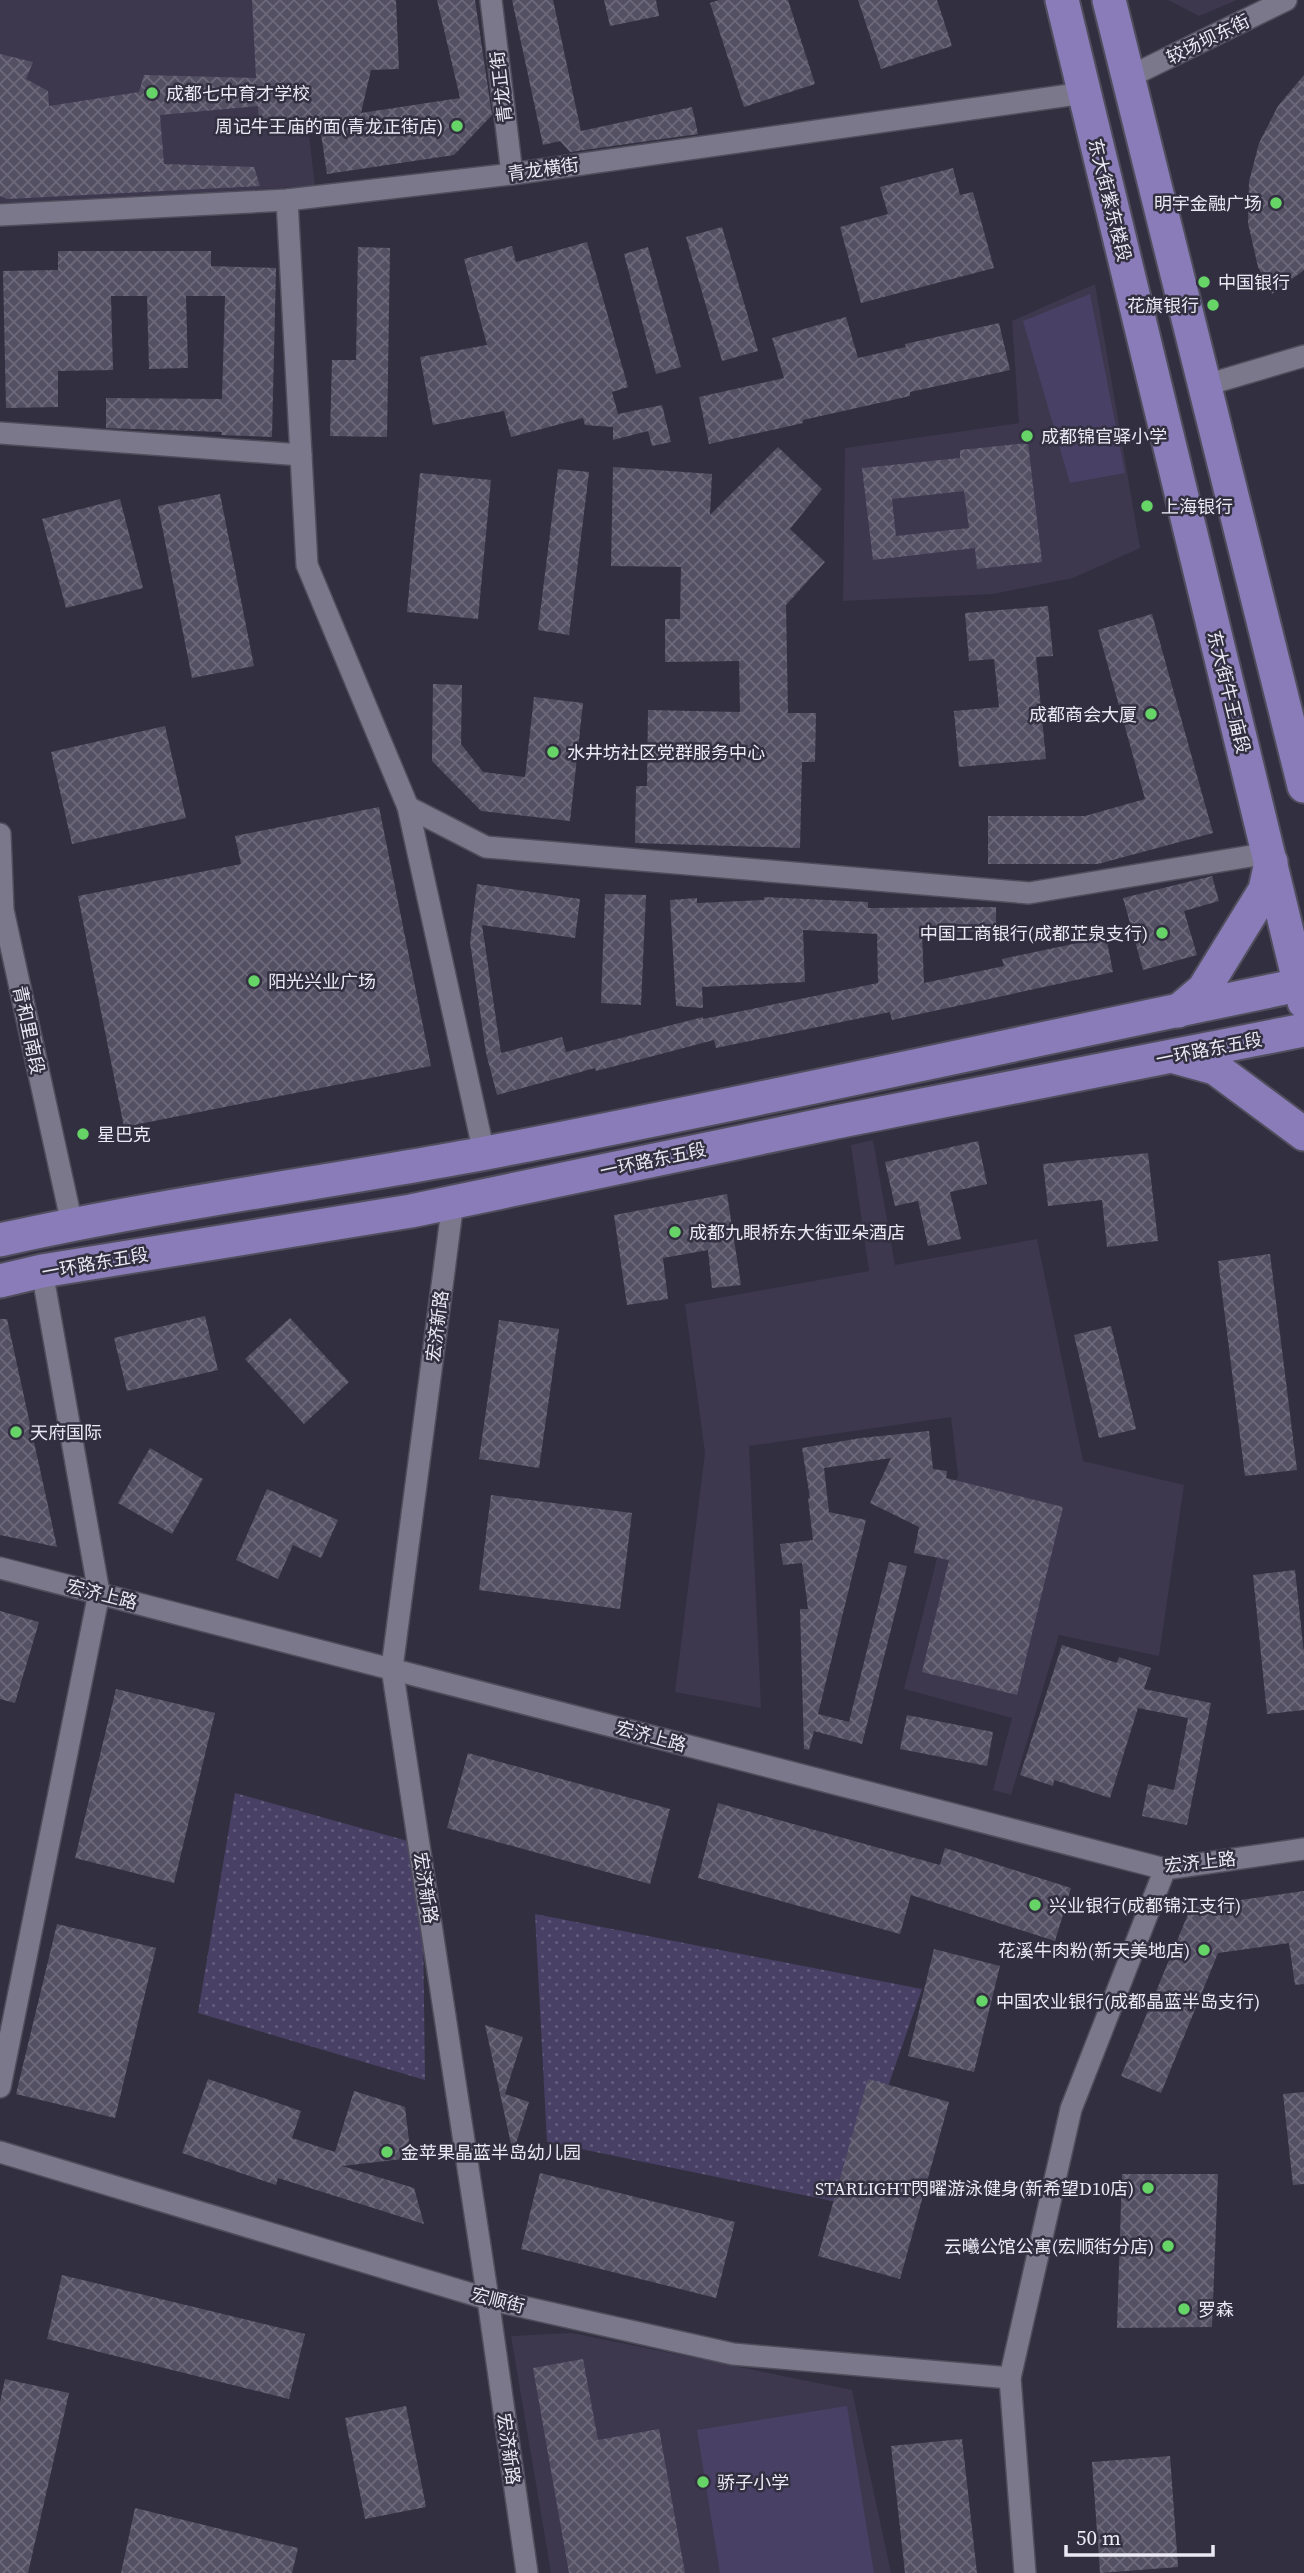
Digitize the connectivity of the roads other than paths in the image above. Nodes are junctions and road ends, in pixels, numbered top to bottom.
1 (491, 0) edge
2 (1062, 0) edge
3 (1110, 0) edge
4 (1286, 0) edge
5 (1129, 77) junction
6 (1084, 93) junction
7 (512, 174) junction
8 (288, 200) junction
9 (0, 215) edge
10 (1304, 356) edge
11 (1206, 385) junction
12 (1158, 400) joint
13 (0, 433) edge
14 (301, 455) junction
15 (1304, 786) edge
16 (408, 807) junction
17 (0, 834) edge
18 (1270, 857) junction
19 (1303, 990) edge
20 (1178, 1011) junction
21 (1304, 1030) edge
22 (1173, 1056) junction
23 (1304, 1134) edge
24 (484, 1153) junction
25 (453, 1202) junction
26 (72, 1224) junction
27 (0, 1240) edge
28 (42, 1271) junction
29 (0, 1280) edge
30 (0, 1568) edge
31 (99, 1593) junction
32 (392, 1668) junction
33 (1304, 1849) edge
34 (1165, 1869) junction
35 (0, 2088) edge
36 (0, 2151) edge
37 (488, 2299) junction
38 (1010, 2378) junction
39 (527, 2573) edge
40 (1025, 2573) edge

1 - 7 street, 青龙正街
2 - 6 main road, 东大街紫东楼段
3 - 5 main road
4 - 5 street, 较场坝东街
5 - 11 main road
6 - 7 street, 青龙横街
6 - 12 main road, 东大街紫东楼段
7 - 8 street, 青龙横街
8 - 9 street, 青龙横街
8 - 14 street
10 - 11 street
11 - 15 main road
12 - 18 main road, 东大街牛王庙段
13 - 14 street
14 - 16 street
16 - 18 street
16 - 24 street
17 - 26 street, 青和里南段
18 - 19 main road, 东大街牛王庙段
18 - 20 main road
19 - 20 main road
20 - 24 main road
21 - 22 main road, 一环路东五段
22 - 23 main road
22 - 25 main road, 一环路东五段
24 - 26 main road
25 - 28 main road, 一环路东五段
25 - 32 street, 宏济新路
26 - 27 main road
28 - 29 main road, 一环路东五段
28 - 31 street
30 - 31 street, 宏济上路
31 - 32 street, 宏济上路
31 - 35 street
32 - 34 street, 宏济上路
32 - 37 street, 宏济新路
33 - 34 street, 宏济上路
34 - 38 street
36 - 37 street, 宏顺街
37 - 38 street, 宏顺街
37 - 39 street, 宏济新路
38 - 40 street

